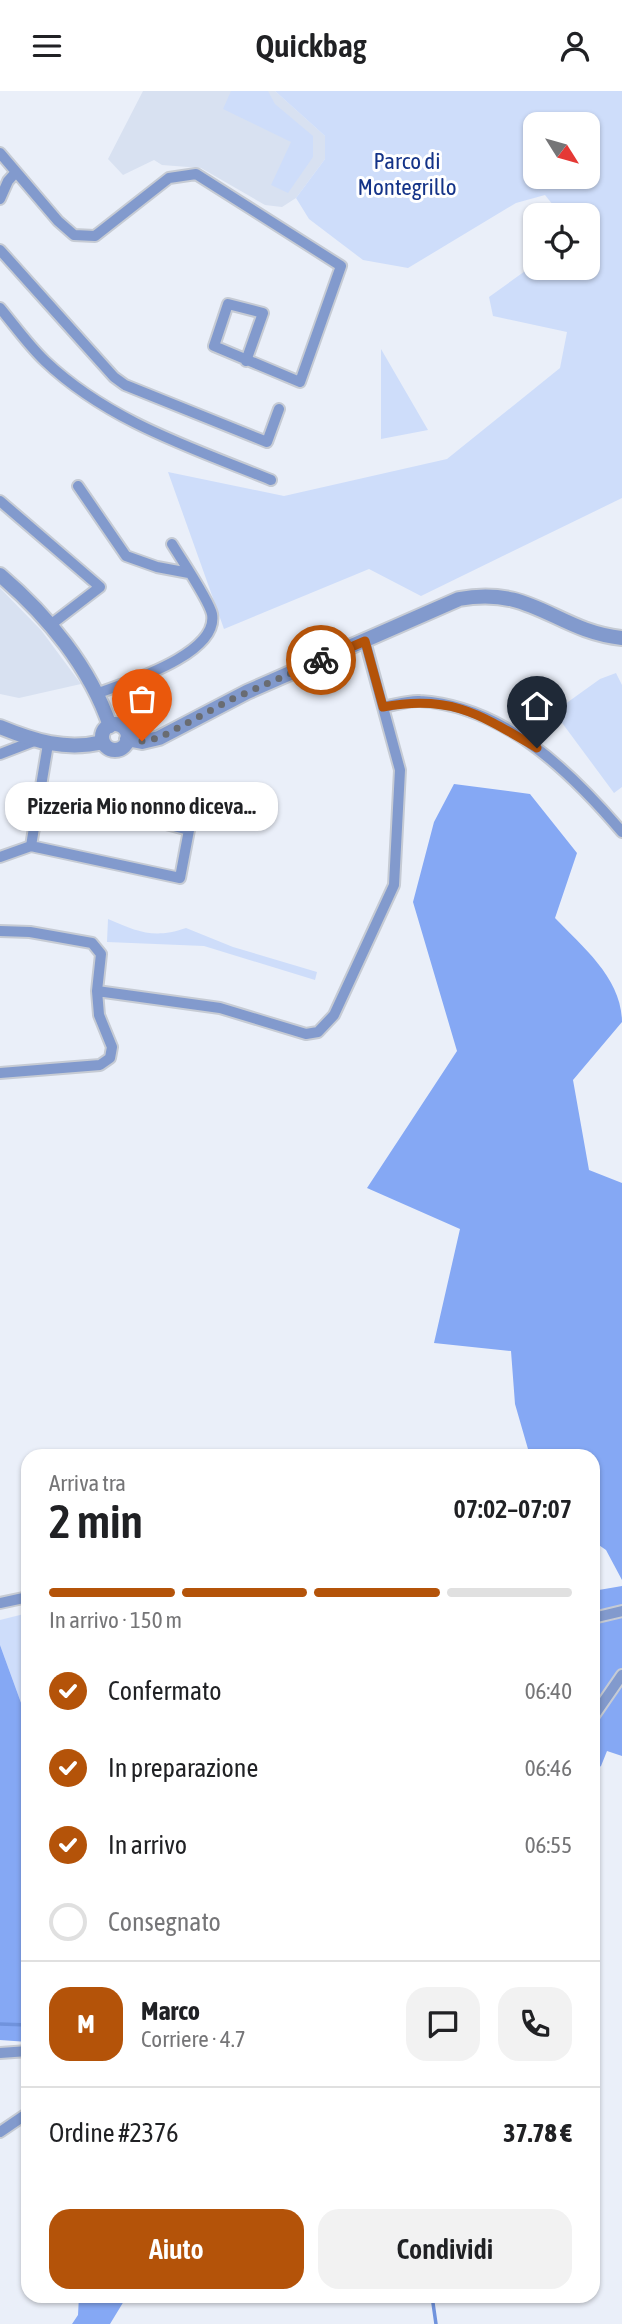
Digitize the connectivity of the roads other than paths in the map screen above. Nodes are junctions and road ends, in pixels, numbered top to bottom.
1 (0, 153) edge
2 (16, 172) junction
3 (0, 199) edge
4 (0, 250) edge
5 (0, 309) edge
6 (246, 361) junction
7 (279, 409) dead end
8 (271, 480) dead end
9 (78, 486) dead end
10 (0, 501) edge
11 (172, 544) dead end
12 (189, 573) junction
13 (0, 575) edge
14 (49, 626) junction
15 (622, 638) edge
16 (365, 641) junction
17 (99, 694) junction
18 (383, 707) junction
19 (110, 726) junction
20 (0, 727) edge
21 (127, 739) junction
22 (41, 742) junction
23 (103, 742) junction
24 (0, 754) edge
25 (40, 791) junction
26 (622, 832) edge
27 (31, 846) junction
28 (0, 857) edge
29 (0, 931) edge
30 (97, 991) junction
31 (0, 1073) edge
32 (21, 1598) edge
33 (0, 1603) edge
34 (622, 1611) edge
35 (600, 1616) edge
36 (622, 1675) edge
37 (600, 1707) edge
38 (21, 2052) edge
39 (0, 2053) edge
40 (21, 2118) edge
41 (0, 2132) edge

1 - 2 street
2 - 3 street
2 - 6 street
4 - 7 street
5 - 8 street
6 - 6 street
9 - 12 street
10 - 14 street
11 - 12 street
12 - 17 street
13 - 14 street
14 - 17 street
15 - 16 street
16 - 18 street
16 - 21 street
17 - 19 street
18 - 26 street
18 - 30 street
19 - 21 street
19 - 23 street
20 - 22 street
21 - 23 street
22 - 23 street
22 - 24 street
22 - 25 street
25 - 27 street
25 - 27 street
27 - 28 street
29 - 30 street
30 - 31 street
32 - 33 street
34 - 35 street
36 - 37 street
38 - 39 street
40 - 41 street

